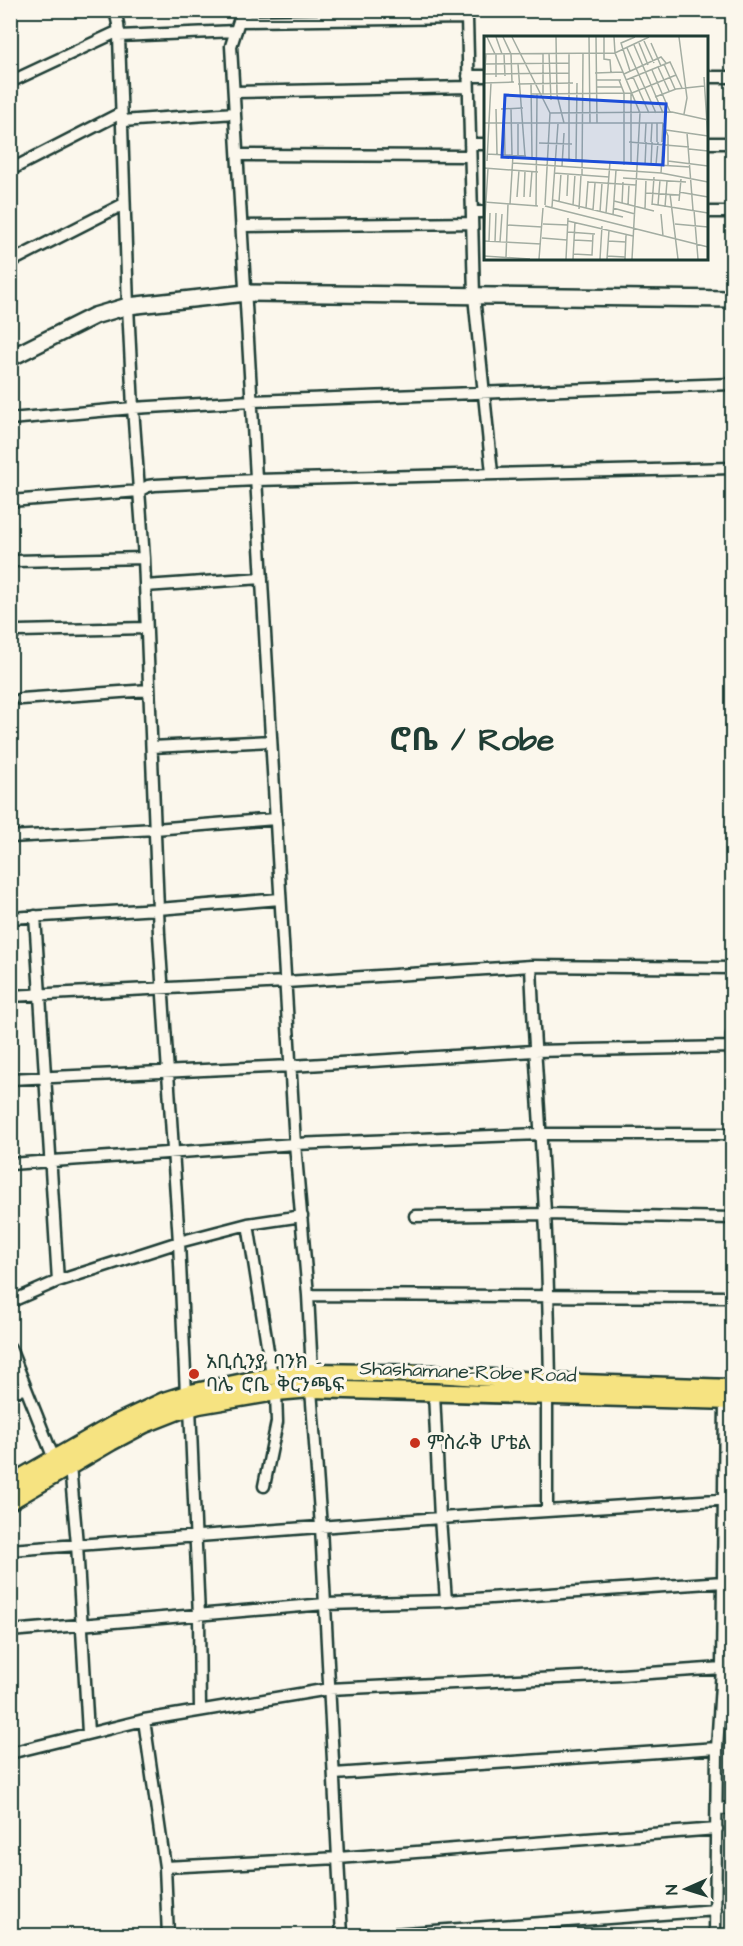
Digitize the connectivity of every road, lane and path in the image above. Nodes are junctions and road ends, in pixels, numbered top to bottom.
1 (115, 10) edge
2 (247, 10) edge
3 (468, 14) edge
4 (238, 26) junction
5 (119, 34) junction
6 (484, 76) edge
7 (707, 77) edge
8 (732, 77) edge
9 (468, 81) junction
10 (10, 82) edge
11 (234, 92) junction
12 (235, 113) junction
13 (122, 117) junction
14 (732, 143) edge
15 (470, 144) junction
16 (484, 144) edge
17 (707, 144) edge
18 (238, 155) junction
19 (470, 156) junction
20 (10, 170) edge
21 (124, 204) junction
22 (484, 212) edge
23 (707, 212) edge
24 (732, 212) edge
25 (472, 218) junction
26 (242, 225) junction
27 (10, 262) edge
28 (246, 293) junction
29 (474, 296) junction
30 (732, 299) edge
31 (128, 306) junction
32 (10, 358) edge
33 (732, 384) edge
34 (483, 394) junction
35 (252, 402) junction
36 (133, 408) junction
37 (10, 419) edge
38 (732, 468) edge
39 (492, 473) junction
40 (256, 480) junction
41 (139, 491) junction
42 (10, 501) edge
43 (144, 558) junction
44 (16, 561) dead end
45 (262, 578) junction
46 (145, 586) junction
47 (146, 627) junction
48 (19, 631) dead end
49 (149, 690) junction
50 (21, 699) dead end
51 (271, 741) junction
52 (152, 747) junction
53 (275, 819) junction
54 (155, 829) junction
55 (10, 837) edge
56 (280, 899) junction
57 (158, 909) junction
58 (35, 916) junction
59 (10, 918) edge
60 (531, 966) junction
61 (732, 968) edge
62 (286, 982) junction
63 (163, 989) junction
64 (39, 995) junction
65 (10, 996) edge
66 (732, 1034) edge
67 (732, 1047) edge
68 (534, 1051) junction
69 (732, 1054) edge
70 (291, 1066) junction
71 (168, 1071) junction
72 (46, 1077) junction
73 (10, 1079) edge
74 (540, 1134) junction
75 (732, 1134) edge
76 (295, 1144) junction
77 (173, 1152) junction
78 (51, 1161) junction
79 (10, 1164) edge
80 (545, 1214) junction
81 (302, 1216) junction
82 (415, 1216) dead end
83 (732, 1218) edge
84 (248, 1224) junction
85 (179, 1242) junction
86 (58, 1281) junction
87 (308, 1295) junction
88 (549, 1296) junction
89 (732, 1297) edge
90 (10, 1302) edge
91 (10, 1348) edge
92 (312, 1372) junction
93 (274, 1384) junction
94 (26, 1389) junction
95 (311, 1389) junction
96 (549, 1389) junction
97 (10, 1391) edge
98 (434, 1393) junction
99 (730, 1397) edge
100 (188, 1401) junction
101 (54, 1459) junction
102 (70, 1466) junction
103 (10, 1484) edge
104 (264, 1486) dead end
105 (728, 1499) edge
106 (10, 1501) edge
107 (547, 1510) junction
108 (440, 1518) junction
109 (321, 1527) junction
110 (196, 1536) junction
111 (77, 1544) junction
112 (10, 1550) edge
113 (723, 1582) junction
114 (446, 1601) junction
115 (325, 1604) junction
116 (199, 1616) junction
117 (82, 1624) junction
118 (10, 1631) edge
119 (722, 1668) junction
120 (329, 1689) junction
121 (200, 1710) junction
122 (144, 1720) junction
123 (88, 1733) junction
124 (717, 1748) junction
125 (10, 1753) edge
126 (333, 1774) junction
127 (717, 1808) junction
128 (732, 1809) edge
129 (717, 1829) junction
130 (338, 1857) junction
131 (165, 1867) junction
132 (716, 1910) junction
133 (168, 1935) edge
134 (342, 1935) edge
135 (366, 1935) edge
136 (716, 1935) edge

1 - 5 street
2 - 4 street
3 - 4 street
3 - 9 street
4 - 5 street
4 - 11 street
5 - 10 street
5 - 13 street
6 - 9 street
7 - 8 street
9 - 11 street
9 - 15 street
11 - 12 street
12 - 13 street
12 - 18 street
13 - 20 street
13 - 21 street
14 - 17 street
15 - 16 street
15 - 19 street
18 - 19 street
18 - 26 street
19 - 25 street
21 - 27 street
21 - 31 street
22 - 25 street
23 - 24 street
25 - 26 street
25 - 29 street
26 - 28 street
28 - 29 street
28 - 31 street
28 - 35 street
29 - 30 street
29 - 34 street
31 - 32 street
31 - 36 street
33 - 34 street
34 - 35 street
34 - 39 street
35 - 36 street
35 - 40 street
36 - 37 street
36 - 41 street
38 - 39 street
39 - 40 street
40 - 41 street
40 - 45 street
41 - 42 street
41 - 43 street
43 - 44 street
43 - 46 street
45 - 46 street
45 - 51 street
46 - 47 street
47 - 48 street
47 - 49 street
49 - 50 street
49 - 52 street
51 - 52 street
51 - 53 street
52 - 54 street
53 - 54 street
53 - 56 street
54 - 55 street
54 - 57 street
56 - 57 street
56 - 62 street
57 - 58 street
57 - 63 street
58 - 59 street
58 - 64 street
60 - 61 street
60 - 62 street
60 - 68 street
62 - 63 street
62 - 70 street
63 - 64 street
63 - 71 street
64 - 65 street
64 - 72 street
66 - 67 street
67 - 68 street
67 - 69 street
68 - 70 street
68 - 74 street
70 - 71 street
70 - 76 street
71 - 72 street
71 - 77 street
72 - 73 street
72 - 78 street
74 - 75 street
74 - 76 street
74 - 80 street
76 - 77 street
76 - 81 street
77 - 78 street
77 - 85 street
78 - 79 street
78 - 86 street
80 - 82 street
80 - 83 street
80 - 88 street
81 - 84 street
81 - 87 street
84 - 85 street
84 - 93 street
85 - 86 street
85 - 100 street
86 - 90 street
87 - 88 street
87 - 92 street
88 - 89 street
88 - 96 street
91 - 94 street
92 - 93 main road, Shashamane-Robe Road
92 - 95 street
92 - 96 main road, Shashamane-Robe Road
93 - 95 main road, Shashamane-Robe Road
93 - 100 main road, Shashamane-Robe Road
93 - 104 street
94 - 97 street
94 - 101 street
95 - 98 main road, Shashamane-Robe Road
95 - 109 street
96 - 98 main road, Shashamane-Robe Road
96 - 99 main road, Shashamane-Robe Road
96 - 107 street
98 - 108 street
99 - 105 street
100 - 101 main road, Shashamane-Robe Road
100 - 102 main road, Shashamane-Robe Road
100 - 110 street
101 - 103 main road, Shashamane-Robe Road
102 - 106 main road, Shashamane-Robe Road
102 - 111 street
105 - 107 street
105 - 113 street
107 - 108 street
108 - 109 street
108 - 114 street
109 - 110 street
109 - 115 street
110 - 111 street
110 - 116 street
111 - 112 street
111 - 117 street
113 - 114 street
113 - 119 street
114 - 115 street
115 - 116 street
115 - 120 street
116 - 117 street
116 - 121 street
117 - 118 street
117 - 123 street
119 - 120 street
119 - 124 street
120 - 121 street
120 - 126 street
121 - 122 street
122 - 123 street
122 - 131 street
123 - 125 street
124 - 126 street
124 - 127 street
126 - 130 street
127 - 128 street
127 - 129 street
129 - 130 street
129 - 132 street
130 - 131 street
130 - 134 street
131 - 133 street
132 - 135 street
132 - 136 street

